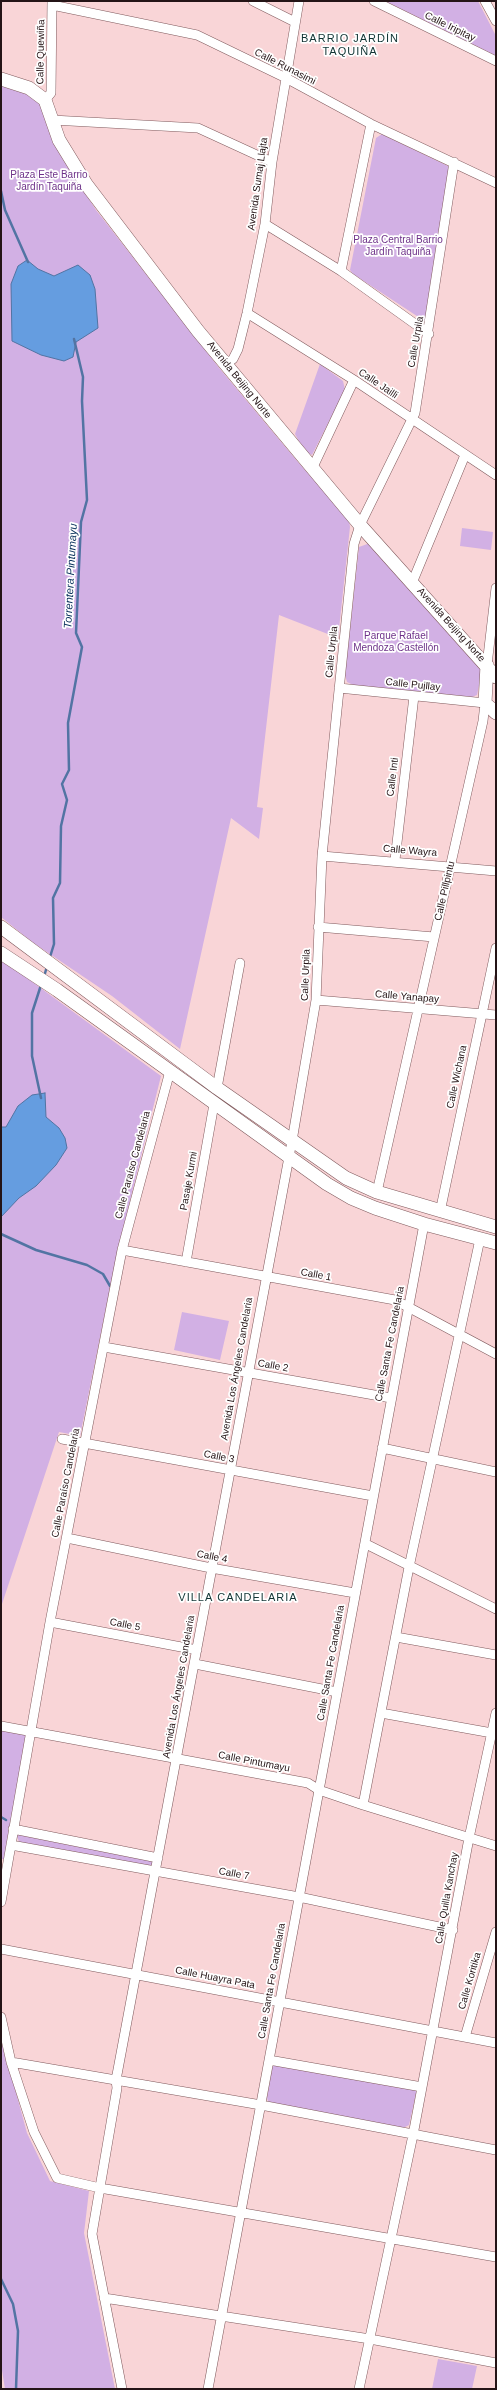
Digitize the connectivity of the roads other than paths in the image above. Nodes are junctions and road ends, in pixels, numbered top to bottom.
1 (253, 1) edge
2 (299, 1) edge
3 (374, 1) edge
4 (485, 1) edge
5 (52, 3) edge
6 (496, 21) edge
7 (295, 22) junction
8 (496, 61) edge
9 (286, 78) junction
10 (1, 79) edge
11 (45, 100) junction
12 (52, 120) junction
13 (371, 124) junction
14 (272, 162) junction
15 (454, 162) junction
16 (496, 184) edge
17 (265, 224) junction
18 (341, 271) junction
19 (247, 313) junction
20 (429, 334) junction
21 (226, 365) junction
22 (354, 380) junction
23 (411, 420) junction
24 (465, 455) junction
25 (312, 469) junction
26 (496, 475) edge
27 (360, 525) junction
28 (412, 583) junction
29 (496, 588) edge
30 (487, 665) junction
31 (496, 677) edge
32 (339, 688) junction
33 (414, 696) junction
34 (485, 703) junction
35 (496, 713) edge
36 (322, 856) junction
37 (395, 860) junction
38 (451, 866) junction
39 (496, 871) edge
40 (1, 927) edge
41 (318, 927) junction
42 (434, 937) junction
43 (496, 948) edge
44 (1, 953) edge
45 (240, 963) dead end
46 (316, 1000) junction
47 (417, 1009) junction
48 (481, 1014) junction
49 (496, 1015) edge
50 (170, 1071) junction
51 (217, 1088) junction
52 (214, 1104) junction
53 (292, 1141) junction
54 (289, 1157) junction
55 (377, 1192) junction
56 (440, 1212) junction
57 (424, 1224) junction
58 (496, 1227) edge
59 (480, 1239) junction
60 (496, 1243) edge
61 (122, 1250) junction
62 (186, 1262) junction
63 (265, 1277) junction
64 (408, 1308) junction
65 (459, 1334) junction
66 (104, 1347) junction
67 (496, 1354) edge
68 (248, 1374) junction
69 (391, 1398) junction
70 (62, 1439) dead end
71 (84, 1443) junction
72 (382, 1448) junction
73 (433, 1459) junction
74 (230, 1470) junction
75 (496, 1472) edge
76 (373, 1496) junction
77 (67, 1538) junction
78 (366, 1544) junction
79 (409, 1567) junction
80 (211, 1568) junction
81 (355, 1593) junction
82 (496, 1609) edge
83 (50, 1622) junction
84 (396, 1637) junction
85 (197, 1650) junction
86 (496, 1655) edge
87 (195, 1664) junction
88 (337, 1692) junction
89 (496, 1713) edge
90 (382, 1714) junction
91 (1, 1726) edge
92 (30, 1732) junction
93 (492, 1733) junction
94 (492, 1757) edge
95 (177, 1758) junction
96 (319, 1790) junction
97 (363, 1805) junction
98 (13, 1829) junction
99 (470, 1838) junction
100 (10, 1845) junction
101 (496, 1846) edge
102 (158, 1858) junction
103 (156, 1872) junction
104 (299, 1897) junction
105 (1, 1902) edge
106 (453, 1930) junction
107 (496, 1932) edge
108 (1, 1949) edge
109 (136, 1975) junction
110 (280, 2002) junction
111 (1, 2017) edge
112 (433, 2030) junction
113 (465, 2037) junction
114 (496, 2043) edge
115 (269, 2060) junction
116 (11, 2062) junction
117 (116, 2080) junction
118 (422, 2087) junction
119 (261, 2105) junction
120 (413, 2135) junction
121 (496, 2150) edge
122 (100, 2188) junction
123 (241, 2212) junction
124 (391, 2238) junction
125 (496, 2256) edge
126 (104, 2298) junction
127 (222, 2316) junction
128 (370, 2339) junction
129 (496, 2363) edge
130 (122, 2389) edge
131 (208, 2389) edge
132 (359, 2389) edge

1 - 7 street
2 - 7 street, Avenida Sumaj Llajta
3 - 8 street, Calle Iripitay
4 - 6 street
5 - 9 street, Calle Runasimi
5 - 11 street, Calle Quewiña
7 - 9 street, Avenida Sumaj Llajta
9 - 13 street, Calle Runasimi
9 - 14 street, Avenida Sumaj Llajta
10 - 11 main road
11 - 12 main road, Avenida Beijing Norte
12 - 14 street
12 - 21 main road, Avenida Beijing Norte
13 - 15 street, Calle Runasimi
13 - 18 street
14 - 17 street, Avenida Sumaj Llajta
15 - 16 street, Calle Runasimi
15 - 20 street, Calle Urpila
17 - 18 street
17 - 19 street, Avenida Sumaj Llajta
18 - 20 street
19 - 21 street, Avenida Sumaj Llajta
19 - 22 street, Calle Jailli
20 - 23 street, Calle Urpila
21 - 25 main road, Avenida Beijing Norte
22 - 23 street, Calle Jailli
22 - 25 street
23 - 24 street, Calle Jailli
23 - 27 street, Calle Urpila
24 - 26 street, Calle Jailli
24 - 28 street
25 - 27 main road, Avenida Beijing Norte
27 - 28 main road, Avenida Beijing Norte
27 - 32 street, Calle Urpila
28 - 30 main road, Avenida Beijing Norte
29 - 30 street, Calle Pillpintu
30 - 31 main road, Avenida Beijing Norte
30 - 34 main road, Calle Pillpintu
32 - 33 street, Calle Pujllay
32 - 36 street, Calle Urpila
33 - 34 street, Calle Pujllay
33 - 37 street, Calle Inti
34 - 35 main road
34 - 38 street, Calle Pillpintu
36 - 37 street, Calle Wayra
36 - 41 street, Calle Urpila
37 - 38 street, Calle Wayra
38 - 39 street, Calle Wayra
38 - 42 street, Calle Pillpintu
40 - 51 main road
41 - 42 street
41 - 46 street, Calle Urpila
42 - 47 street, Calle Pillpintu
43 - 48 street, Calle Wichana
44 - 50 main road
45 - 51 street
46 - 47 street, Calle Yanapay
46 - 53 street, Calle Urpila
47 - 48 street, Calle Yanapay
47 - 55 street, Calle Pillpintu
48 - 49 street, Calle Yanapay
48 - 56 street, Calle Wichana
50 - 52 main road
50 - 61 street, Calle Paraíso Candelaria
51 - 53 main road
52 - 54 main road
52 - 62 street, Pasaje Kurmi
53 - 54 street, Calle Urpila
53 - 55 main road
54 - 57 main road
54 - 63 street, Avenida Los Ángeles Candelaria
55 - 56 main road
56 - 58 main road
57 - 59 main road
57 - 64 street, Calle Santa Fe Candelaria
59 - 60 main road
59 - 65 street
61 - 62 street, Calle 1
61 - 66 street, Calle Paraíso Candelaria
62 - 63 street, Calle 1
63 - 64 street, Calle 1
63 - 68 street, Avenida Los Ángeles Candelaria
64 - 65 street, Calle 1
64 - 69 street, Calle Santa Fe Candelaria
65 - 67 street, Calle 1
65 - 73 street
66 - 68 street, Calle 2
66 - 71 street, Calle Paraíso Candelaria
68 - 69 street, Calle 2
68 - 74 street, Avenida Los Ángeles Candelaria
69 - 72 street, Calle Santa Fe Candelaria
70 - 71 street, Calle 3
71 - 74 street, Calle 3
71 - 77 street, Calle Paraíso Candelaria
72 - 73 street
72 - 76 street, Calle Santa Fe Candelaria
73 - 75 street
73 - 79 street
74 - 76 street, Calle 3
74 - 80 street, Avenida Los Ángeles Candelaria
76 - 78 street, Calle Santa Fe Candelaria
77 - 80 street, Calle 4
77 - 83 street, Calle Paraíso Candelaria
78 - 79 street
78 - 81 street, Calle Santa Fe Candelaria
79 - 82 street
79 - 84 street
80 - 81 street, Calle 4
80 - 85 street, Avenida Los Ángeles Candelaria
81 - 88 street, Calle Santa Fe Candelaria
83 - 85 street, Calle 5
83 - 92 street, Calle Paraíso Candelaria
84 - 86 street
84 - 90 street
85 - 87 street, Avenida Los Ángeles Candelaria
87 - 88 street
87 - 95 street, Avenida Los Ángeles Candelaria
88 - 96 street, Calle Santa Fe Candelaria
89 - 93 street, Calle Quilla Kanchay
90 - 93 street
90 - 97 street
91 - 92 street, Calle Pintumayu
92 - 95 street, Calle Pintumayu
92 - 98 street, Calle Paraíso Candelaria
93 - 94 street, Calle Quilla Kanchay
94 - 99 street, Calle Quilla Kanchay
95 - 96 street, Calle Pintumayu
95 - 102 street, Avenida Los Ángeles Candelaria
96 - 97 street, Calle Pintumayu
96 - 104 street, Calle Santa Fe Candelaria
97 - 99 street, Calle Pintumayu
98 - 100 street, Calle Paraíso Candelaria
98 - 102 street
99 - 101 street, Calle Pintumayu
99 - 106 street, Calle Quilla Kanchay
100 - 103 street, Calle 7
100 - 105 street, Calle Paraíso Candelaria
102 - 103 street, Avenida Los Ángeles Candelaria
103 - 104 street, Calle 7
103 - 109 street, Avenida Los Ángeles Candelaria
104 - 106 street, Calle 7
104 - 110 street, Calle Santa Fe Candelaria
106 - 112 street, Calle Quilla Kanchay
107 - 113 street, Calle Koritika
108 - 109 street, Calle Huayra Pata
109 - 110 street, Calle Huayra Pata
109 - 117 street, Avenida Los Ángeles Candelaria
110 - 112 street, Calle Huayra Pata
110 - 115 street, Calle Santa Fe Candelaria
111 - 116 street
112 - 113 street, Calle Huayra Pata
112 - 118 street, Calle Quilla Kanchay
113 - 114 street, Calle Huayra Pata
115 - 118 street
115 - 119 street, Calle Santa Fe Candelaria
116 - 117 street
116 - 122 street
117 - 119 street
117 - 122 street, Avenida Los Ángeles Candelaria
118 - 120 street, Calle Quilla Kanchay
119 - 120 street
119 - 123 street, Calle Santa Fe Candelaria
120 - 121 street
120 - 124 street, Calle Quilla Kanchay
122 - 123 street
122 - 126 street, Avenida Los Ángeles Candelaria
123 - 124 street
123 - 127 street, Calle Santa Fe Candelaria
124 - 125 street
124 - 128 street, Calle Quilla Kanchay
126 - 127 street
126 - 130 street, Avenida Los Ángeles Candelaria
127 - 128 street
127 - 131 street, Calle Santa Fe Candelaria
128 - 129 street
128 - 132 street, Calle Quilla Kanchay

